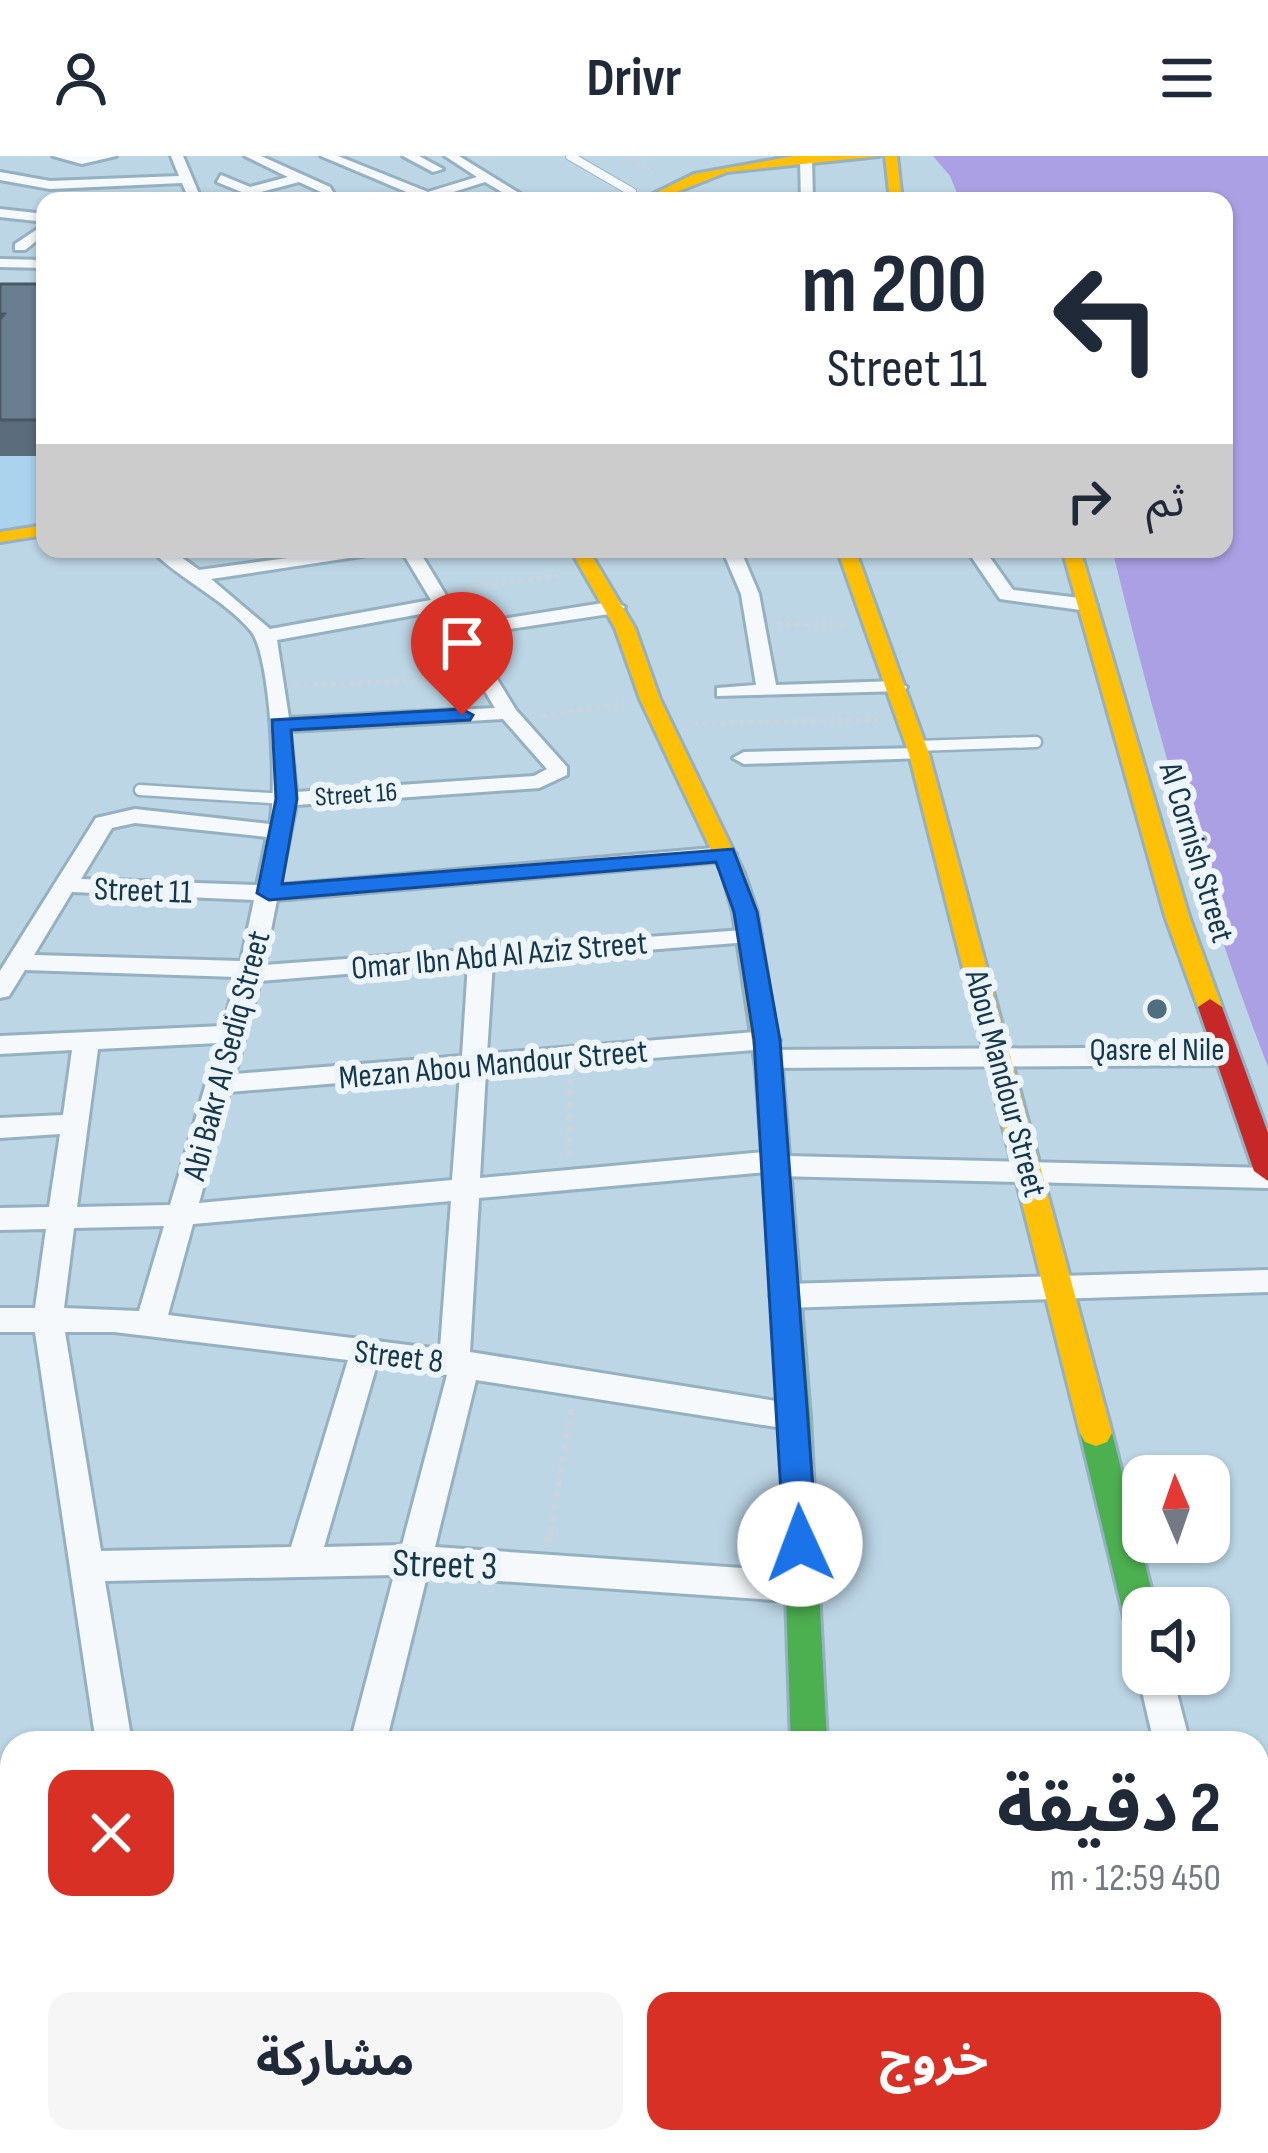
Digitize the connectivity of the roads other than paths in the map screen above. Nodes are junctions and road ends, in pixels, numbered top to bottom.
1 (114, 156) edge
2 (177, 156) edge
3 (327, 156) edge
4 (356, 156) edge
5 (409, 156) edge
6 (451, 156) edge
7 (570, 156) edge
8 (873, 156) edge
9 (891, 156) edge
10 (907, 156) edge
11 (60, 157) edge
12 (247, 158) edge
13 (785, 158) edge
14 (436, 169) dead end
15 (219, 170) dead end
16 (387, 171) junction
17 (0, 176) edge
18 (488, 177) junction
19 (297, 178) junction
20 (186, 179) junction
21 (41, 184) junction
22 (127, 184) junction
23 (129, 192) edge
24 (192, 192) edge
25 (328, 192) edge
26 (416, 192) edge
27 (435, 192) edge
28 (512, 192) edge
29 (624, 192) edge
30 (642, 192) edge
31 (651, 192) edge
32 (802, 192) edge
33 (895, 192) edge
34 (913, 192) edge
35 (0, 213) edge
36 (36, 217) edge
37 (36, 235) edge
38 (20, 247) dead end
39 (0, 262) edge
40 (36, 264) edge
41 (36, 531) edge
42 (0, 537) edge
43 (36, 545) edge
44 (0, 551) edge
45 (171, 558) edge
46 (327, 558) edge
47 (415, 558) edge
48 (735, 558) edge
49 (849, 558) edge
50 (981, 558) edge
51 (1074, 558) edge
52 (588, 560) edge
53 (195, 576) junction
54 (439, 598) junction
55 (1088, 605) junction
56 (616, 608) junction
57 (459, 631) junction
58 (266, 636) junction
59 (897, 687) junction
60 (767, 691) junction
61 (724, 692) dead end
62 (511, 717) junction
63 (280, 725) junction
64 (914, 740) junction
65 (1036, 742) dead end
66 (745, 758) dead end
67 (140, 790) dead end
68 (286, 799) junction
69 (281, 832) junction
70 (724, 854) junction
71 (63, 886) junction
72 (269, 893) junction
73 (749, 934) junction
74 (481, 955) junction
75 (17, 962) junction
76 (250, 972) junction
77 (0, 990) edge
78 (232, 1034) junction
79 (86, 1042) junction
80 (0, 1045) edge
81 (768, 1050) junction
82 (1226, 1056) junction
83 (1001, 1058) junction
84 (474, 1066) junction
85 (218, 1084) junction
86 (71, 1124) junction
87 (0, 1128) edge
88 (776, 1164) junction
89 (1030, 1172) junction
90 (1268, 1175) edge
91 (465, 1189) junction
92 (181, 1215) junction
93 (58, 1216) junction
94 (0, 1219) edge
95 (1268, 1280) edge
96 (1060, 1285) junction
97 (785, 1296) junction
98 (48, 1318) junction
99 (0, 1320) edge
100 (150, 1324) junction
101 (365, 1350) junction
102 (459, 1363) junction
103 (795, 1418) junction
104 (411, 1560) junction
105 (303, 1562) junction
106 (86, 1566) junction
107 (802, 1587) junction
108 (1134, 1587) edge
109 (1160, 1695) edge
110 (112, 1731) edge
111 (371, 1731) edge
112 (808, 1731) edge
113 (1169, 1731) edge

1 - 11 street
1 - 22 street
2 - 20 street
3 - 16 street
4 - 16 street
5 - 14 street
6 - 18 street
7 - 29 lane
8 - 13 street
9 - 33 street
10 - 34 street
11 - 21 street
12 - 19 street
13 - 30 street
13 - 31 street
13 - 32 street
15 - 19 street
16 - 26 street
17 - 21 street
18 - 27 street
18 - 28 street
19 - 25 street
20 - 22 street
20 - 24 street
21 - 22 street
22 - 23 street
35 - 36 street
37 - 38 street
39 - 40 street
41 - 42 street
43 - 44 street
45 - 53 street
46 - 53 street
47 - 54 street
48 - 60 street
49 - 59 street, Abou Mandour Street
50 - 55 street
51 - 55 street, Al Cornish Street
52 - 56 street
53 - 58 street
54 - 57 street
54 - 58 street
55 - 82 street, Al Cornish Street
56 - 57 street
56 - 70 street
57 - 62 street
58 - 63 street, Abi Bakr Al Sediq Street
59 - 60 street
59 - 64 street, Abou Mandour Street
60 - 61 street
62 - 63 street
62 - 68 street, Street 16
63 - 68 street, Abi Bakr Al Sediq Street
64 - 65 lane
64 - 66 street
64 - 83 street, Abou Mandour Street
67 - 68 lane
68 - 69 street, Abi Bakr Al Sediq Street
69 - 71 street
69 - 72 street, Abi Bakr Al Sediq Street
70 - 72 street, Street 11
70 - 73 street
71 - 72 street, Street 11
71 - 75 street
72 - 76 street, Abi Bakr Al Sediq Street
73 - 74 street, Omar Ibn Abd Al Aziz Street
73 - 81 street
74 - 76 street, Omar Ibn Abd Al Aziz Street
74 - 84 street
75 - 76 street, Omar Ibn Abd Al Aziz Street
75 - 77 street
76 - 78 street, Abi Bakr Al Sediq Street
78 - 79 street
78 - 85 street, Abi Bakr Al Sediq Street
79 - 80 street
79 - 86 street
81 - 83 street, Mezan Abou Mandour Street
81 - 84 street, Mezan Abou Mandour Street
81 - 88 street
82 - 83 street, Mezan Abou Mandour Street
82 - 90 street, Al Cornish Street
83 - 89 street, Abou Mandour Street
84 - 85 street, Mezan Abou Mandour Street
84 - 91 street
85 - 92 street, Abi Bakr Al Sediq Street
86 - 87 street
86 - 93 street
88 - 89 street
88 - 91 street
88 - 97 street
89 - 90 street
89 - 96 street, Abou Mandour Street
91 - 92 street
91 - 102 street
92 - 93 street
92 - 100 street, Abi Bakr Al Sediq Street
93 - 94 street
93 - 98 street
95 - 96 street
96 - 97 street
96 - 108 street, Abou Mandour Street
97 - 103 street
98 - 99 street, Street 8
98 - 100 street, Street 8
98 - 106 street
100 - 101 street, Street 8
101 - 102 street, Street 8
101 - 105 street
102 - 103 street, Street 8
102 - 104 street
103 - 107 street
104 - 105 street, Street 3
104 - 107 street, Street 3
104 - 111 street
105 - 106 street, Street 3
106 - 110 street
107 - 112 street
109 - 113 street

